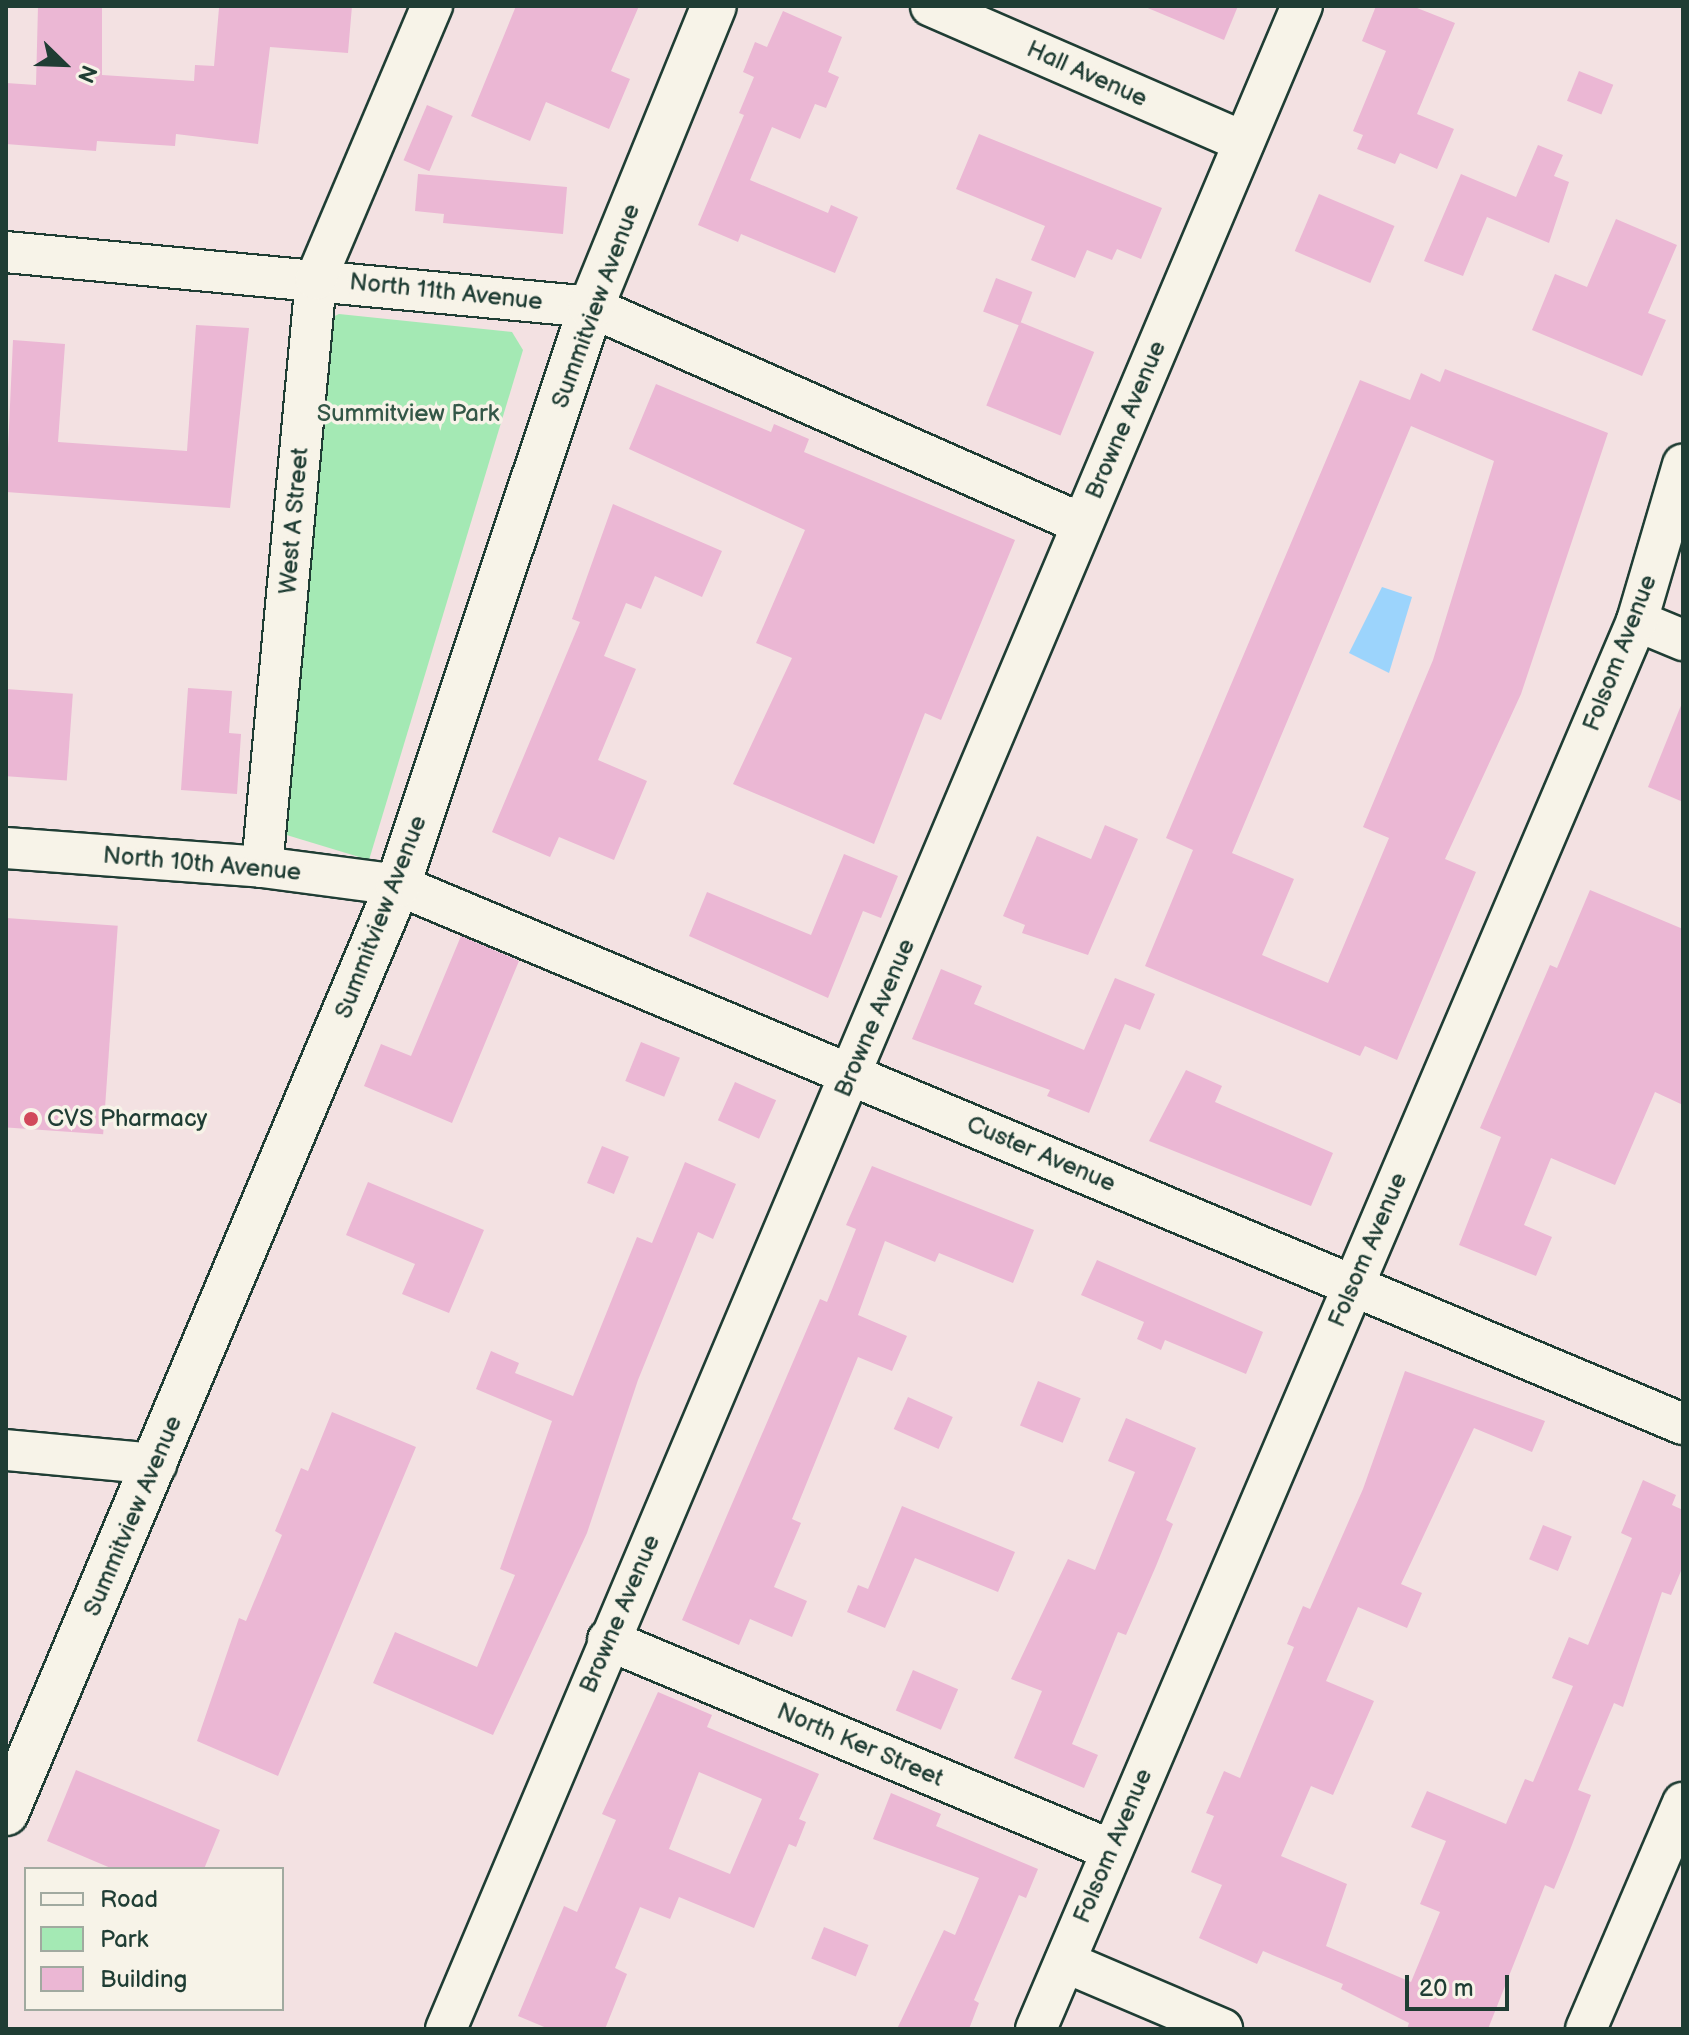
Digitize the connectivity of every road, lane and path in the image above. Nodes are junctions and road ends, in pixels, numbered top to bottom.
1 (432, 6) edge
2 (714, 6) edge
3 (931, 6) edge
4 (1302, 6) edge
5 (1244, 142) junction
6 (6, 252) edge
7 (316, 279) junction
8 (591, 307) junction
9 (1683, 465) edge
10 (1082, 524) junction
11 (1637, 621) junction
12 (1683, 640) edge
13 (6, 848) edge
14 (262, 867) junction
15 (398, 885) junction
16 (851, 1075) junction
17 (1353, 1286) junction
18 (1683, 1424) edge
19 (6, 1450) edge
20 (156, 1464) junction
21 (608, 1640) junction
22 (1683, 1803) edge
23 (6, 1813) edge
24 (1111, 1850) junction
25 (1065, 1962) junction
26 (446, 2029) edge
27 (1036, 2029) edge
28 (1222, 2029) edge
29 (1586, 2029) edge

1 - 7 street, West A Street
2 - 8 main road, Summitview Avenue
3 - 5 street, Hall Avenue
4 - 5 street, Browne Avenue
5 - 10 street, Browne Avenue
6 - 7 street, North 11th Avenue
7 - 8 street, North 11th Avenue
7 - 14 street, West A Street
8 - 10 street, North 11th Avenue
8 - 15 main road, Summitview Avenue
9 - 11 street, Folsom Avenue
10 - 16 street, Browne Avenue
11 - 12 street
11 - 17 street, Folsom Avenue
13 - 14 street, North 10th Avenue
14 - 15 street, North 10th Avenue
15 - 16 street, Custer Avenue
15 - 20 main road, Summitview Avenue
16 - 17 street, Custer Avenue
16 - 21 street, Browne Avenue
17 - 18 street, Custer Avenue
17 - 24 street, Folsom Avenue
19 - 20 street
20 - 23 main road, Summitview Avenue
21 - 24 street, North Ker Street
21 - 26 street, Browne Avenue
22 - 29 street
24 - 25 street, Folsom Avenue
25 - 27 street, Folsom Avenue
25 - 28 street

